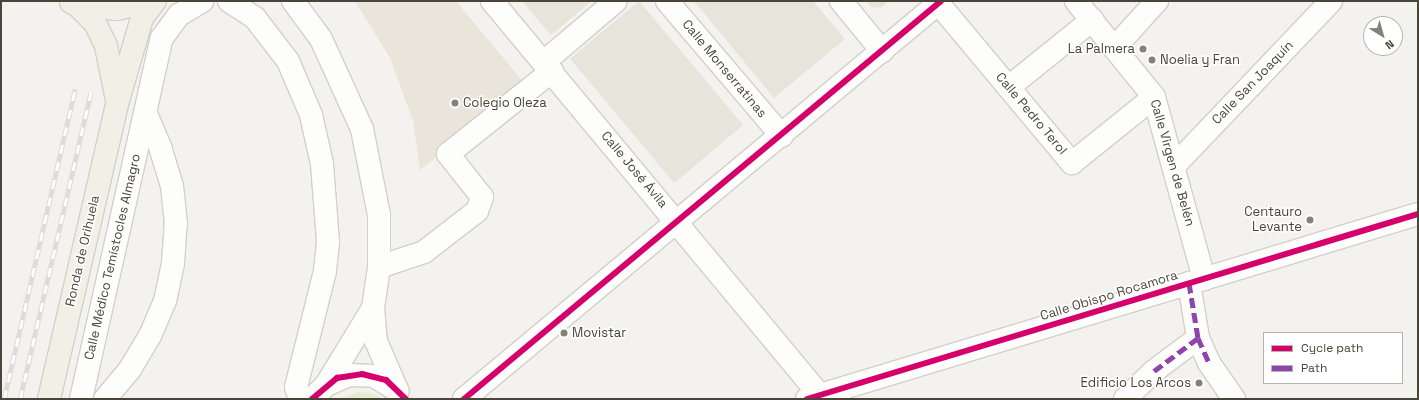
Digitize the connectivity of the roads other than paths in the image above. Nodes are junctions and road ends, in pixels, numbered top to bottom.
1 (149, 1) edge
2 (155, 1) edge
3 (202, 1) edge
4 (229, 1) edge
5 (293, 1) edge
6 (492, 1) edge
7 (616, 1) edge
8 (667, 1) edge
9 (841, 1) edge
10 (1076, 1) edge
11 (1158, 1) edge
12 (1331, 1) edge
13 (940, 2) edge
14 (74, 3) edge
15 (1092, 20) junction
16 (1116, 46) junction
17 (882, 51) junction
18 (548, 66) junction
19 (1009, 86) junction
20 (1154, 97) junction
21 (117, 104) junction
22 (146, 114) junction
23 (782, 136) junction
24 (1175, 165) junction
25 (1418, 197) edge
26 (1410, 216) edge
27 (678, 224) junction
28 (379, 268) junction
29 (1197, 281) junction
30 (373, 308) junction
31 (1198, 338) junction
32 (319, 392) edge
33 (401, 393) edge
34 (816, 398) edge
35 (49, 399) edge
36 (81, 399) edge
37 (104, 399) edge
38 (300, 399) edge
39 (464, 399) edge
40 (1125, 399) edge
41 (1234, 399) edge

1 - 14 main road
2 - 21 main road, Ronda de Orihuela
3 - 22 street, Calle Médico Temístocles Almagro
4 - 38 street
5 - 28 street
6 - 18 street, Calle José Ávila
7 - 18 street
8 - 23 street, Calle Monserratinas
9 - 17 street
10 - 15 street, Calle Virgen de Belén
11 - 16 street
12 - 24 street, Calle San Joaquín
13 - 17 street
13 - 19 street, Calle Pedro Terol
14 - 21 main road, Ronda de Orihuela
15 - 16 street, Calle Virgen de Belén
15 - 19 street
16 - 20 street, Calle Virgen de Belén
17 - 23 street
18 - 27 street, Calle José Ávila
18 - 28 street
19 - 20 street, Calle Pedro Terol
20 - 24 street, Calle Virgen de Belén
21 - 35 main road, Ronda de Orihuela
22 - 36 street, Calle Médico Temístocles Almagro
22 - 37 street, Calle Médico Temístocles Almagro
23 - 27 street
24 - 29 street, Calle Virgen de Belén
25 - 26 street
26 - 29 street, Calle Obispo Rocamora
27 - 34 street, Calle José Ávila
27 - 39 street
28 - 30 street
29 - 31 street, Calle Virgen de Belén
29 - 34 street, Calle Obispo Rocamora
30 - 32 street
30 - 33 street
31 - 40 street
31 - 41 street, Calle Virgen de Belén
32 - 33 street

